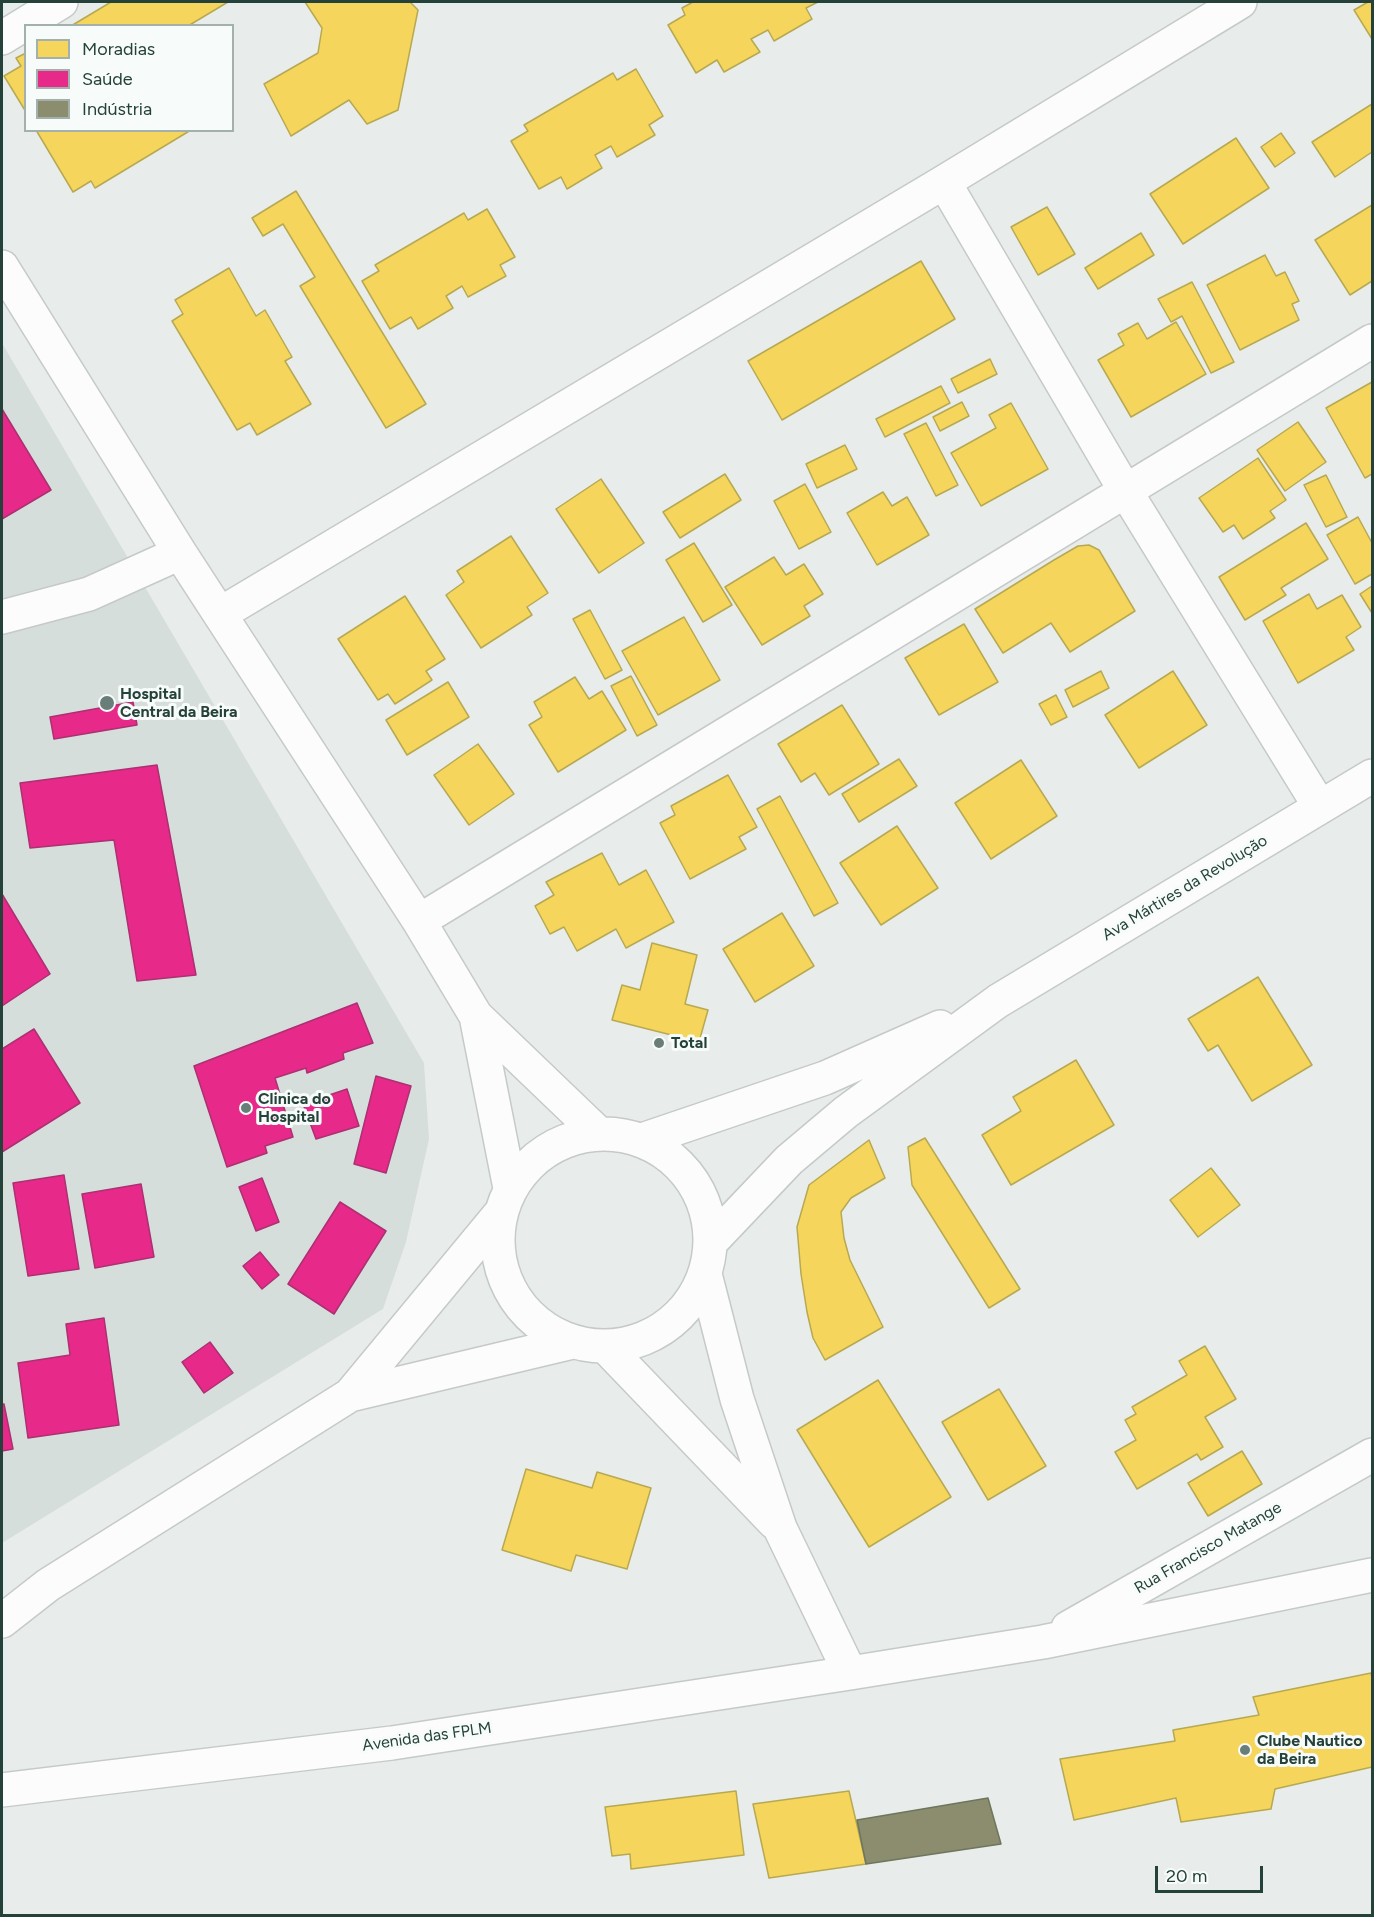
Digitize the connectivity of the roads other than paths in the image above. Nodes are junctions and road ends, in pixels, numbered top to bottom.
1 (61, 2) edge
2 (1240, 2) edge
3 (25, 24) edge
4 (24, 25) edge
5 (2, 38) edge
6 (944, 182) junction
7 (2, 267) edge
8 (1372, 341) edge
9 (1126, 492) junction
10 (180, 553) junction
11 (220, 614) junction
12 (2, 617) edge
13 (1372, 776) edge
14 (1320, 807) junction
15 (419, 921) junction
16 (998, 1001) junction
17 (476, 1016) junction
18 (598, 1133) junction
19 (642, 1140) junction
20 (504, 1201) junction
21 (711, 1242) junction
22 (705, 1274) junction
23 (573, 1342) junction
24 (606, 1347) junction
25 (350, 1395) junction
26 (1372, 1455) edge
27 (780, 1527) junction
28 (1372, 1575) edge
29 (48, 1585) junction
30 (2, 1598) edge
31 (2, 1621) edge
32 (1043, 1642) junction
33 (850, 1673) junction
34 (2, 1790) edge

1 - 3 street
2 - 6 street
4 - 5 street
6 - 9 street
6 - 11 street
7 - 10 street
8 - 9 street
9 - 14 street
9 - 15 street
10 - 11 street
10 - 12 street
11 - 15 street
13 - 14 street, Ava Mártires da Revolução
14 - 16 street, Ava Mártires da Revolução
15 - 17 street
16 - 19 street
16 - 21 street
17 - 18 street
17 - 20 street
18 - 19 street
18 - 20 street
19 - 21 street
20 - 23 street
20 - 25 street
21 - 22 street
22 - 24 street
22 - 27 street
23 - 24 street
23 - 25 street
24 - 27 street
25 - 29 street
26 - 32 street, Rua Francisco Matange
27 - 33 street
28 - 32 street, Avenida das FPLM
29 - 30 street
29 - 31 street
32 - 33 street, Avenida das FPLM
33 - 34 street, Avenida das FPLM

